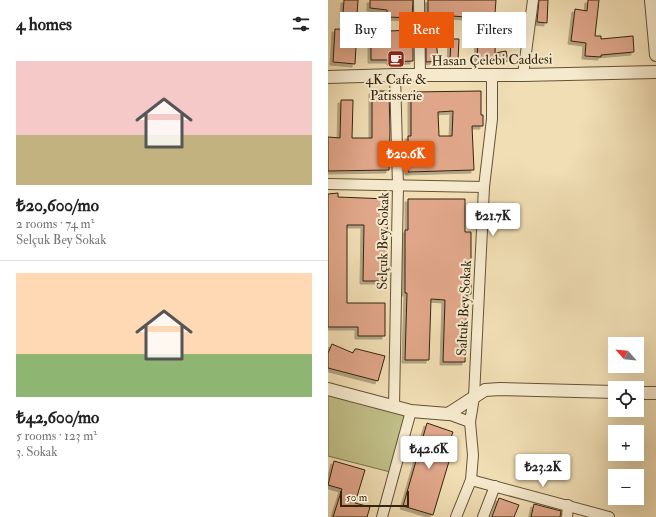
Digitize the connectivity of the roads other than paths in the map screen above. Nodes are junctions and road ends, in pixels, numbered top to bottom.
1 (419, 0) edge
2 (533, 0) edge
3 (652, 0) edge
4 (656, 55) edge
5 (656, 72) edge
6 (523, 75) junction
7 (395, 76) junction
8 (420, 76) junction
9 (492, 76) junction
10 (328, 78) edge
11 (328, 184) edge
12 (398, 186) junction
13 (484, 187) junction
14 (328, 389) edge
15 (608, 392) edge
16 (644, 393) edge
17 (656, 393) edge
18 (474, 397) junction
19 (394, 406) junction
20 (411, 411) junction
21 (448, 414) junction
22 (470, 422) junction
23 (471, 480) junction
24 (494, 486) junction
25 (568, 506) junction
26 (382, 517) edge
27 (456, 517) edge
28 (483, 517) edge
29 (567, 517) edge
30 (609, 517) edge

1 - 8 street
2 - 6 street
3 - 4 street
5 - 6 street, Hasan Çelebi Caddesi
6 - 9 street, Hasan Çelebi Caddesi
7 - 8 street, Hasan Çelebi Caddesi
7 - 10 street, Hasan Çelebi Caddesi
7 - 12 street, Selçuk Bey Sokak
8 - 9 street, Hasan Çelebi Caddesi
9 - 13 street, Saltuk Bey Sokak
11 - 12 street
12 - 13 street
12 - 19 street, Selçuk Bey Sokak
13 - 18 street, Saltuk Bey Sokak
14 - 19 street
15 - 18 street
16 - 17 street
18 - 21 street
18 - 22 street, Saltuk Bey Sokak
19 - 20 street
20 - 21 street
20 - 26 street
21 - 22 street
22 - 23 street, Saltuk Bey Sokak
23 - 24 street
23 - 27 street, Saltuk Bey Sokak
24 - 25 street
24 - 28 street
25 - 29 street
25 - 30 street

